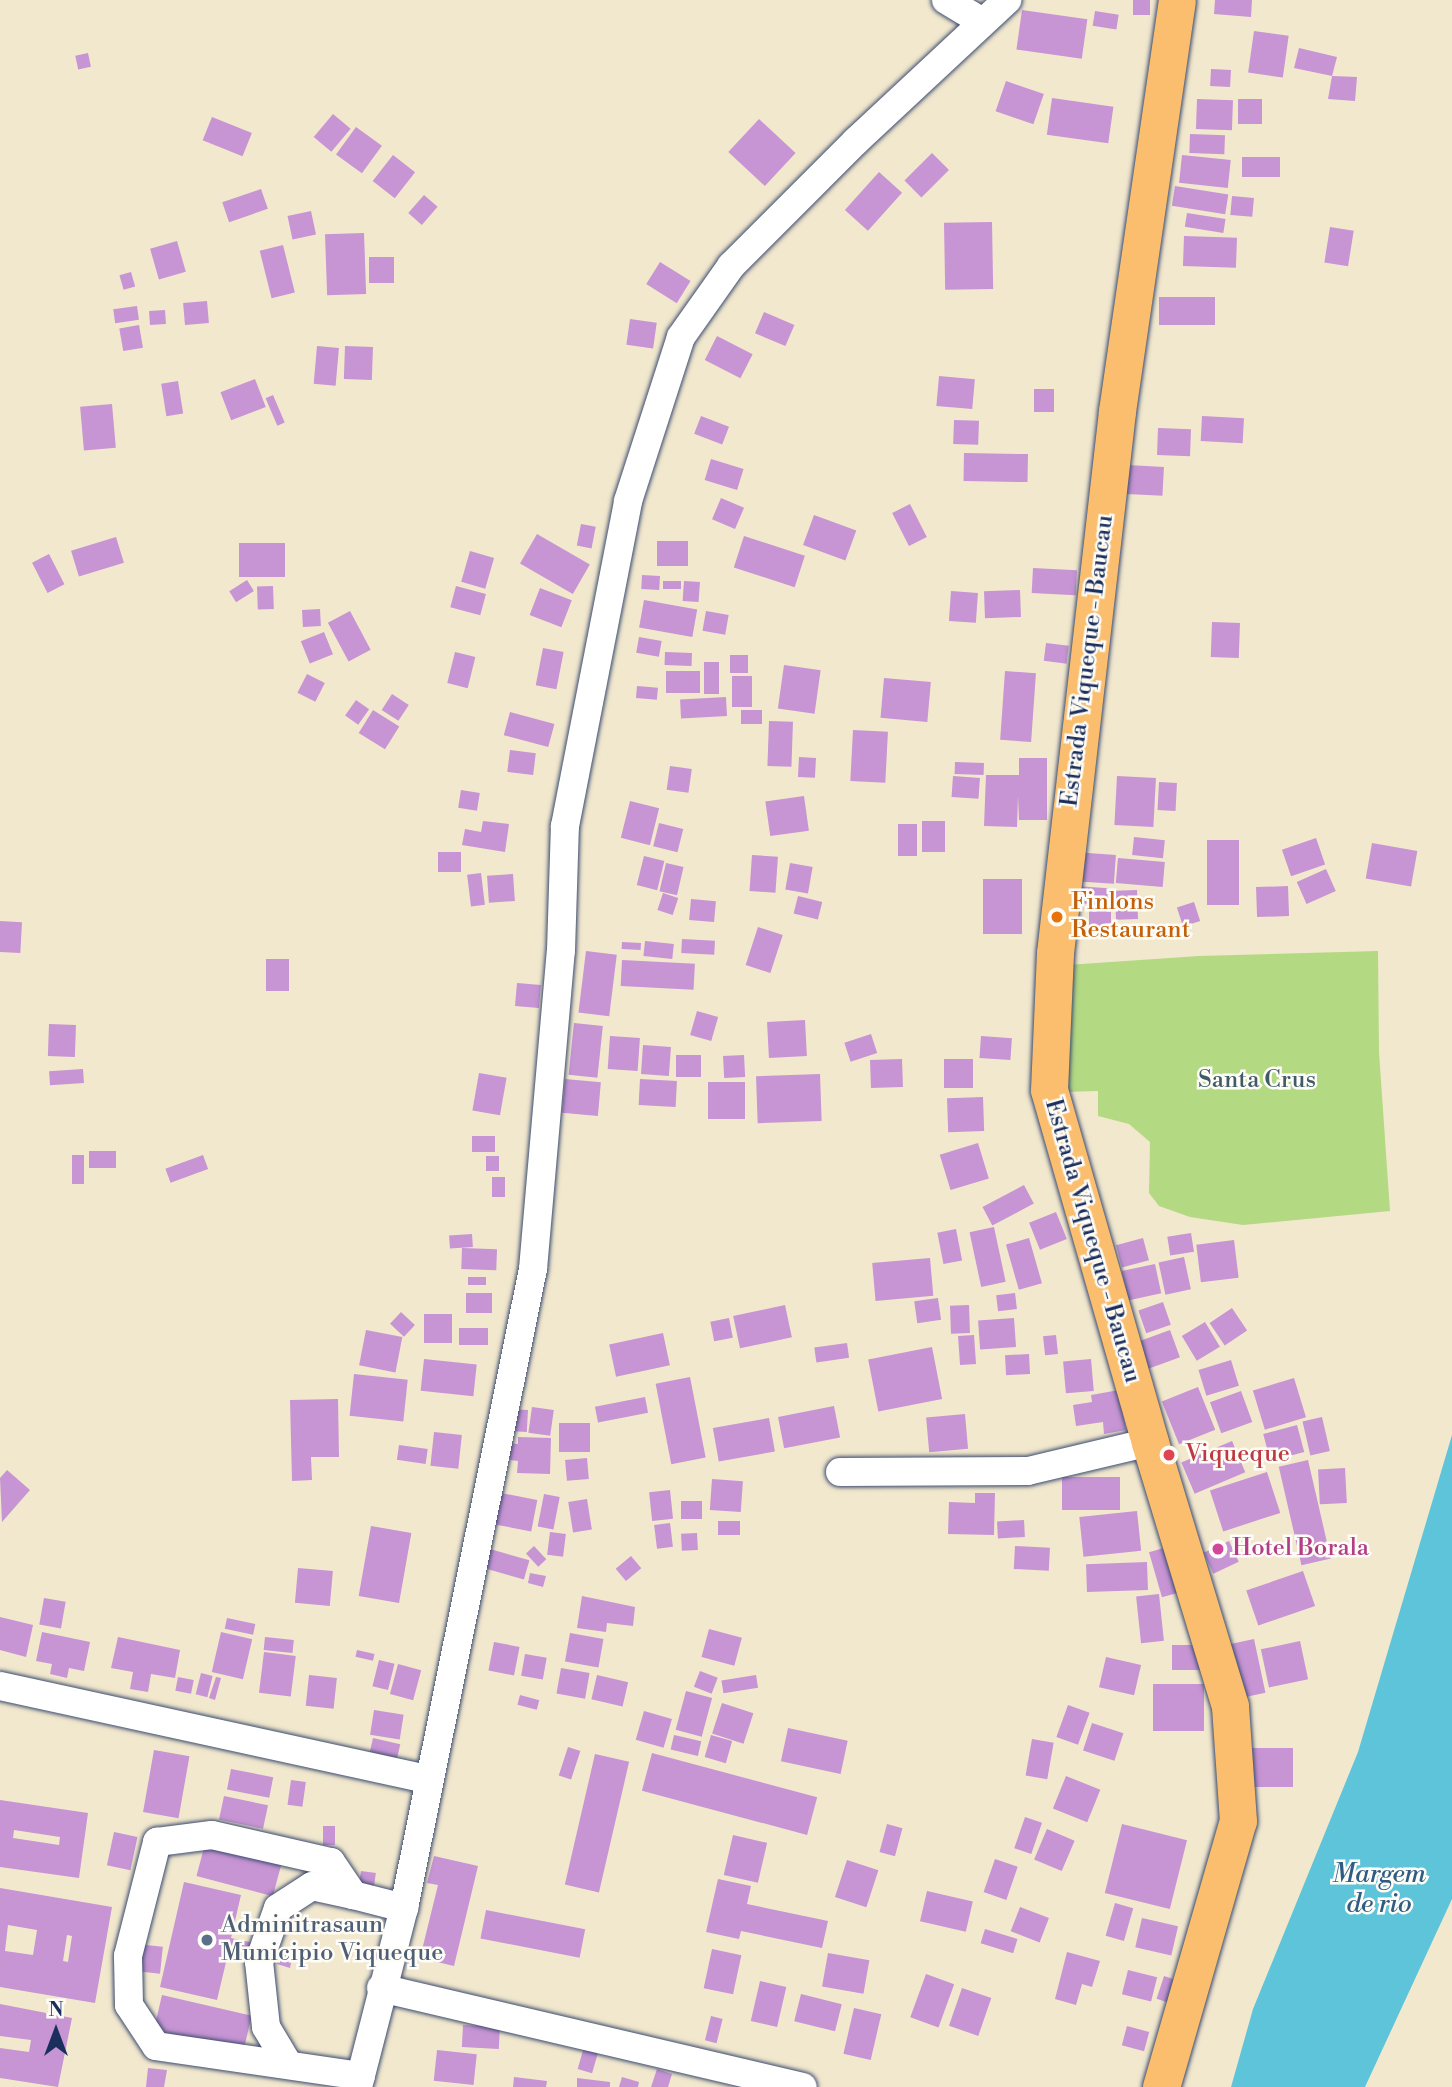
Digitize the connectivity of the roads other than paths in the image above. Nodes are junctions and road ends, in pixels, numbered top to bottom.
1 (947, 0) edge
2 (1007, 0) edge
3 (1177, 0) edge
4 (982, 21) junction
5 (1150, 1442) junction
6 (840, 1472) dead end
7 (0, 1686) edge
8 (428, 1779) junction
9 (353, 1895) junction
10 (404, 1908) junction
11 (381, 1988) junction
12 (288, 2064) junction
13 (359, 2082) edge
14 (803, 2087) edge
15 (1161, 2087) edge

1 - 4 street
2 - 4 street
3 - 5 main road, Estrada Viqueque - Baucau
4 - 8 street
5 - 6 street
5 - 15 main road, Estrada Viqueque - Baucau
7 - 8 street
8 - 10 street
9 - 10 street
9 - 12 street
9 - 12 street
10 - 11 street
11 - 13 street
11 - 14 street
12 - 13 street

